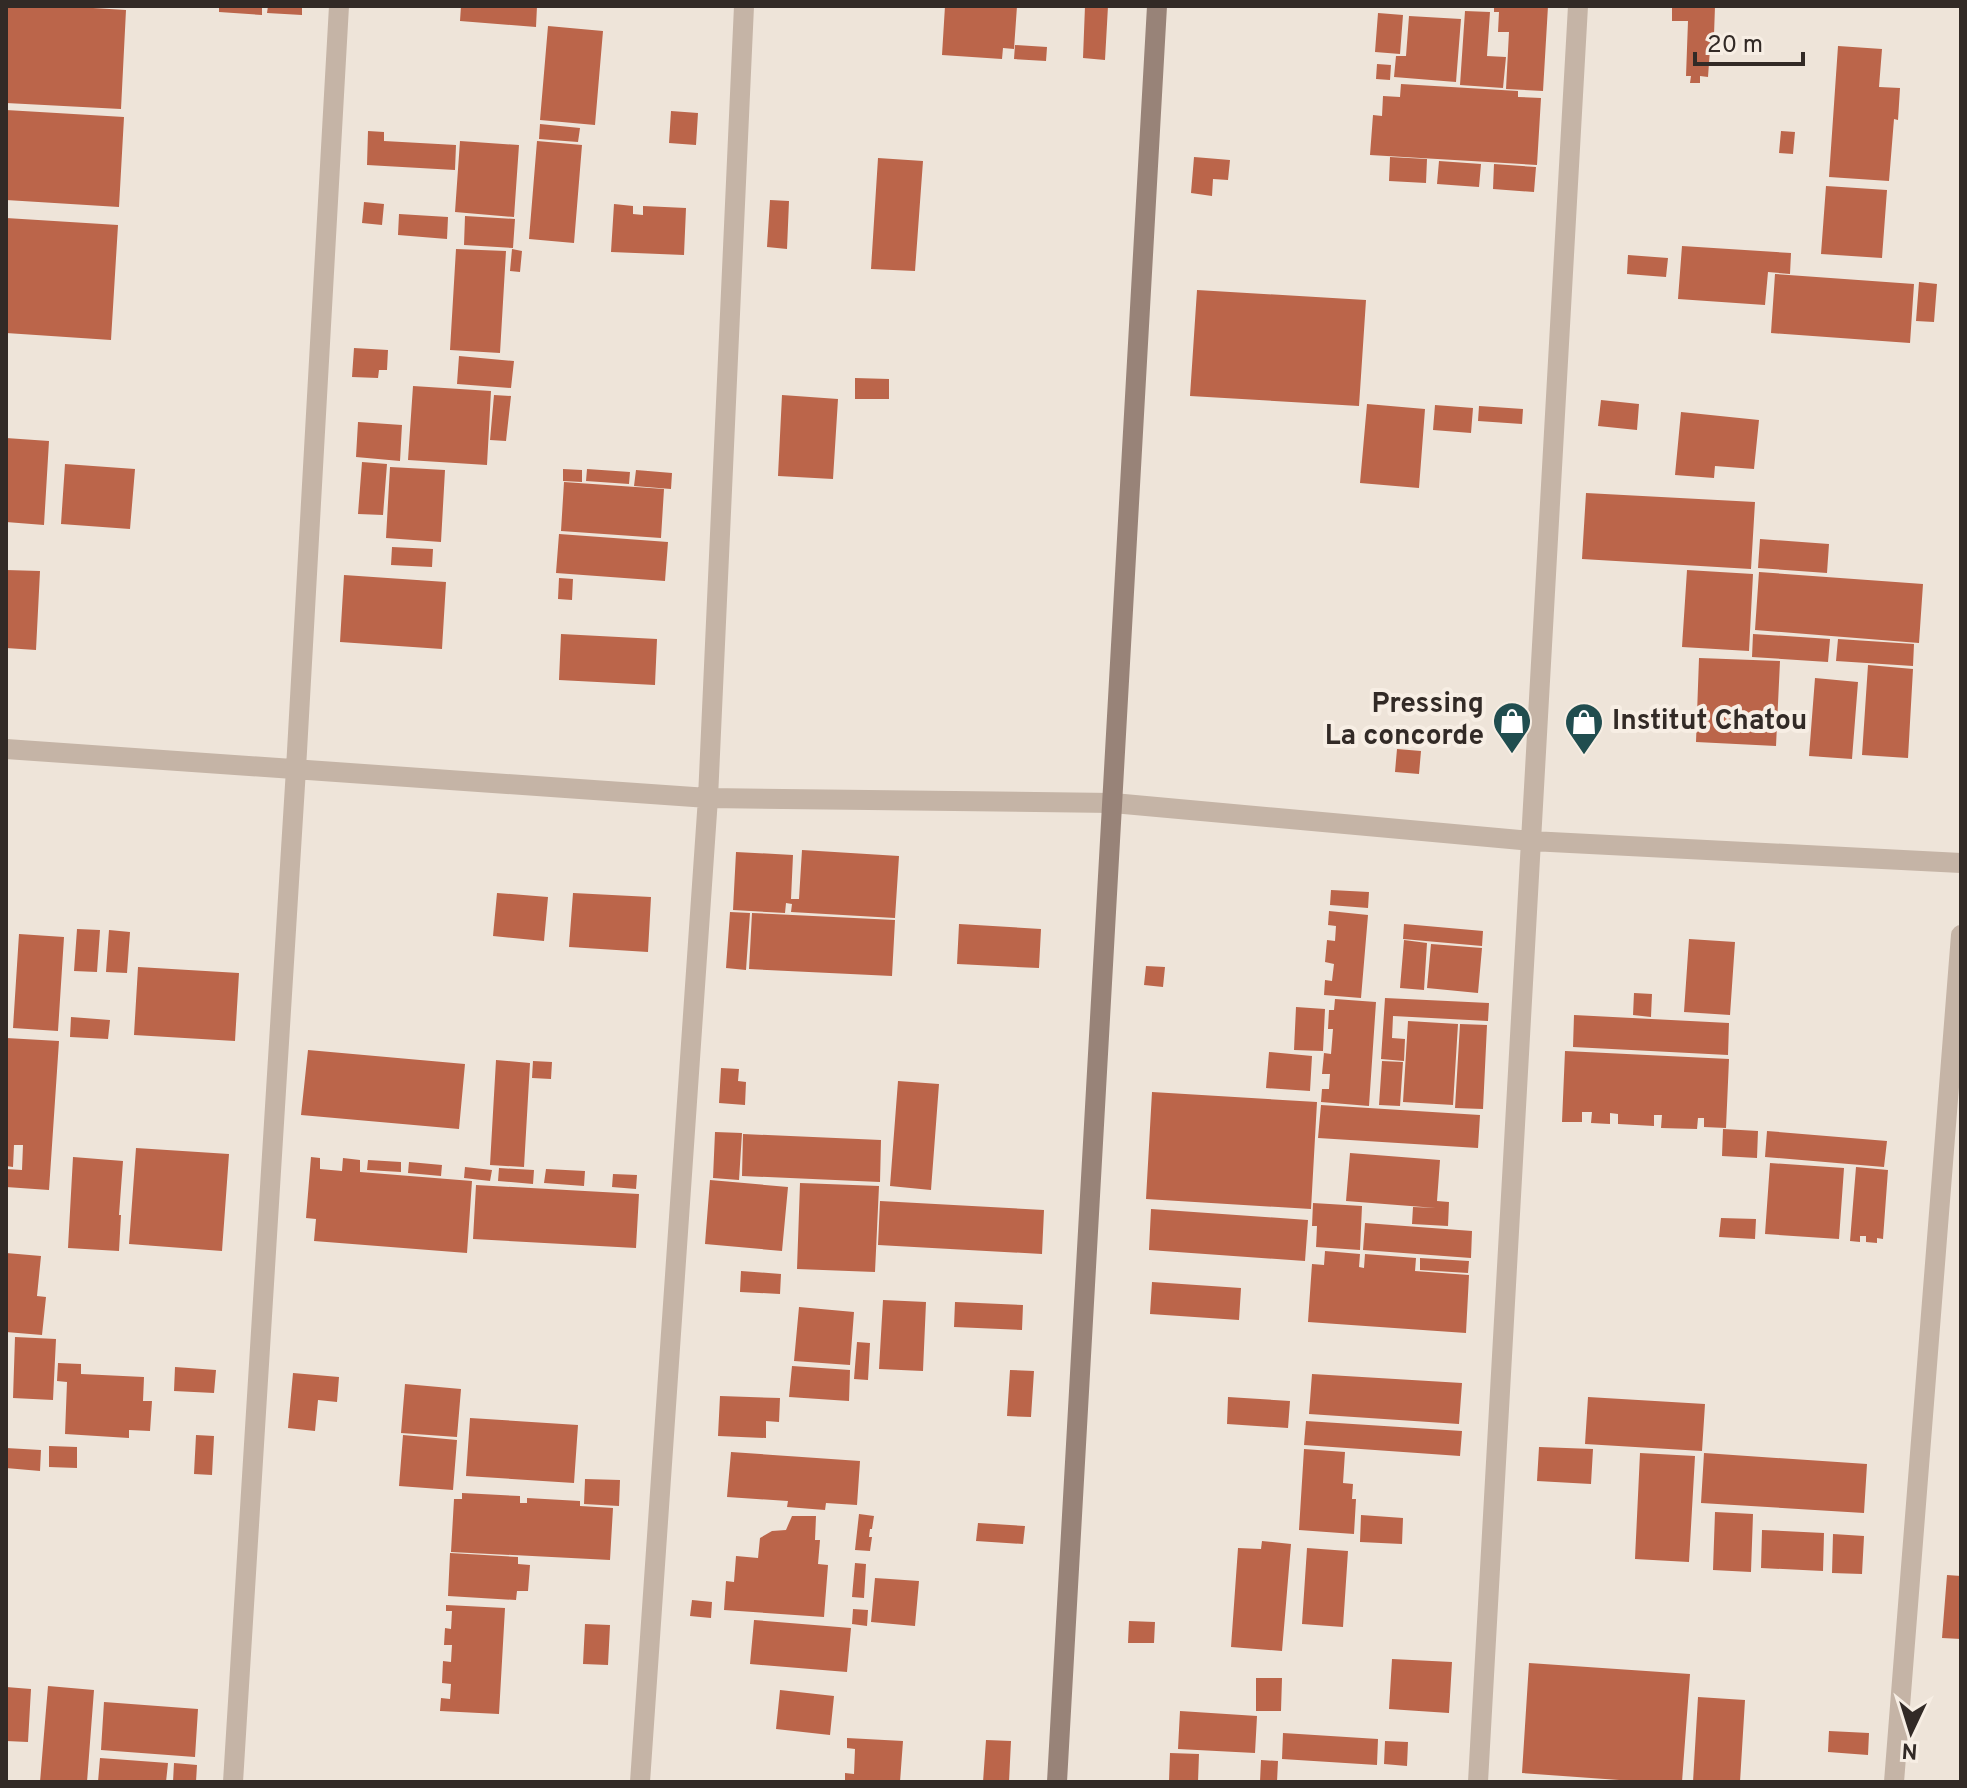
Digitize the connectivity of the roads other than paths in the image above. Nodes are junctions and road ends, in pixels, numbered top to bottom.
1 (339, 6) edge
2 (744, 6) edge
3 (1157, 6) edge
4 (1578, 6) edge
5 (6, 749) edge
6 (296, 769) junction
7 (708, 798) junction
8 (1113, 803) junction
9 (1531, 841) junction
10 (1961, 863) edge
11 (1961, 935) edge
12 (233, 1782) edge
13 (640, 1782) edge
14 (1057, 1782) edge
15 (1478, 1782) edge
16 (1894, 1782) edge

1 - 6 street
2 - 7 street
3 - 8 street
4 - 9 street
5 - 6 street
6 - 7 street
6 - 12 street
7 - 8 street
7 - 13 street
8 - 9 street
8 - 14 street
9 - 10 street
9 - 15 street
11 - 16 street

